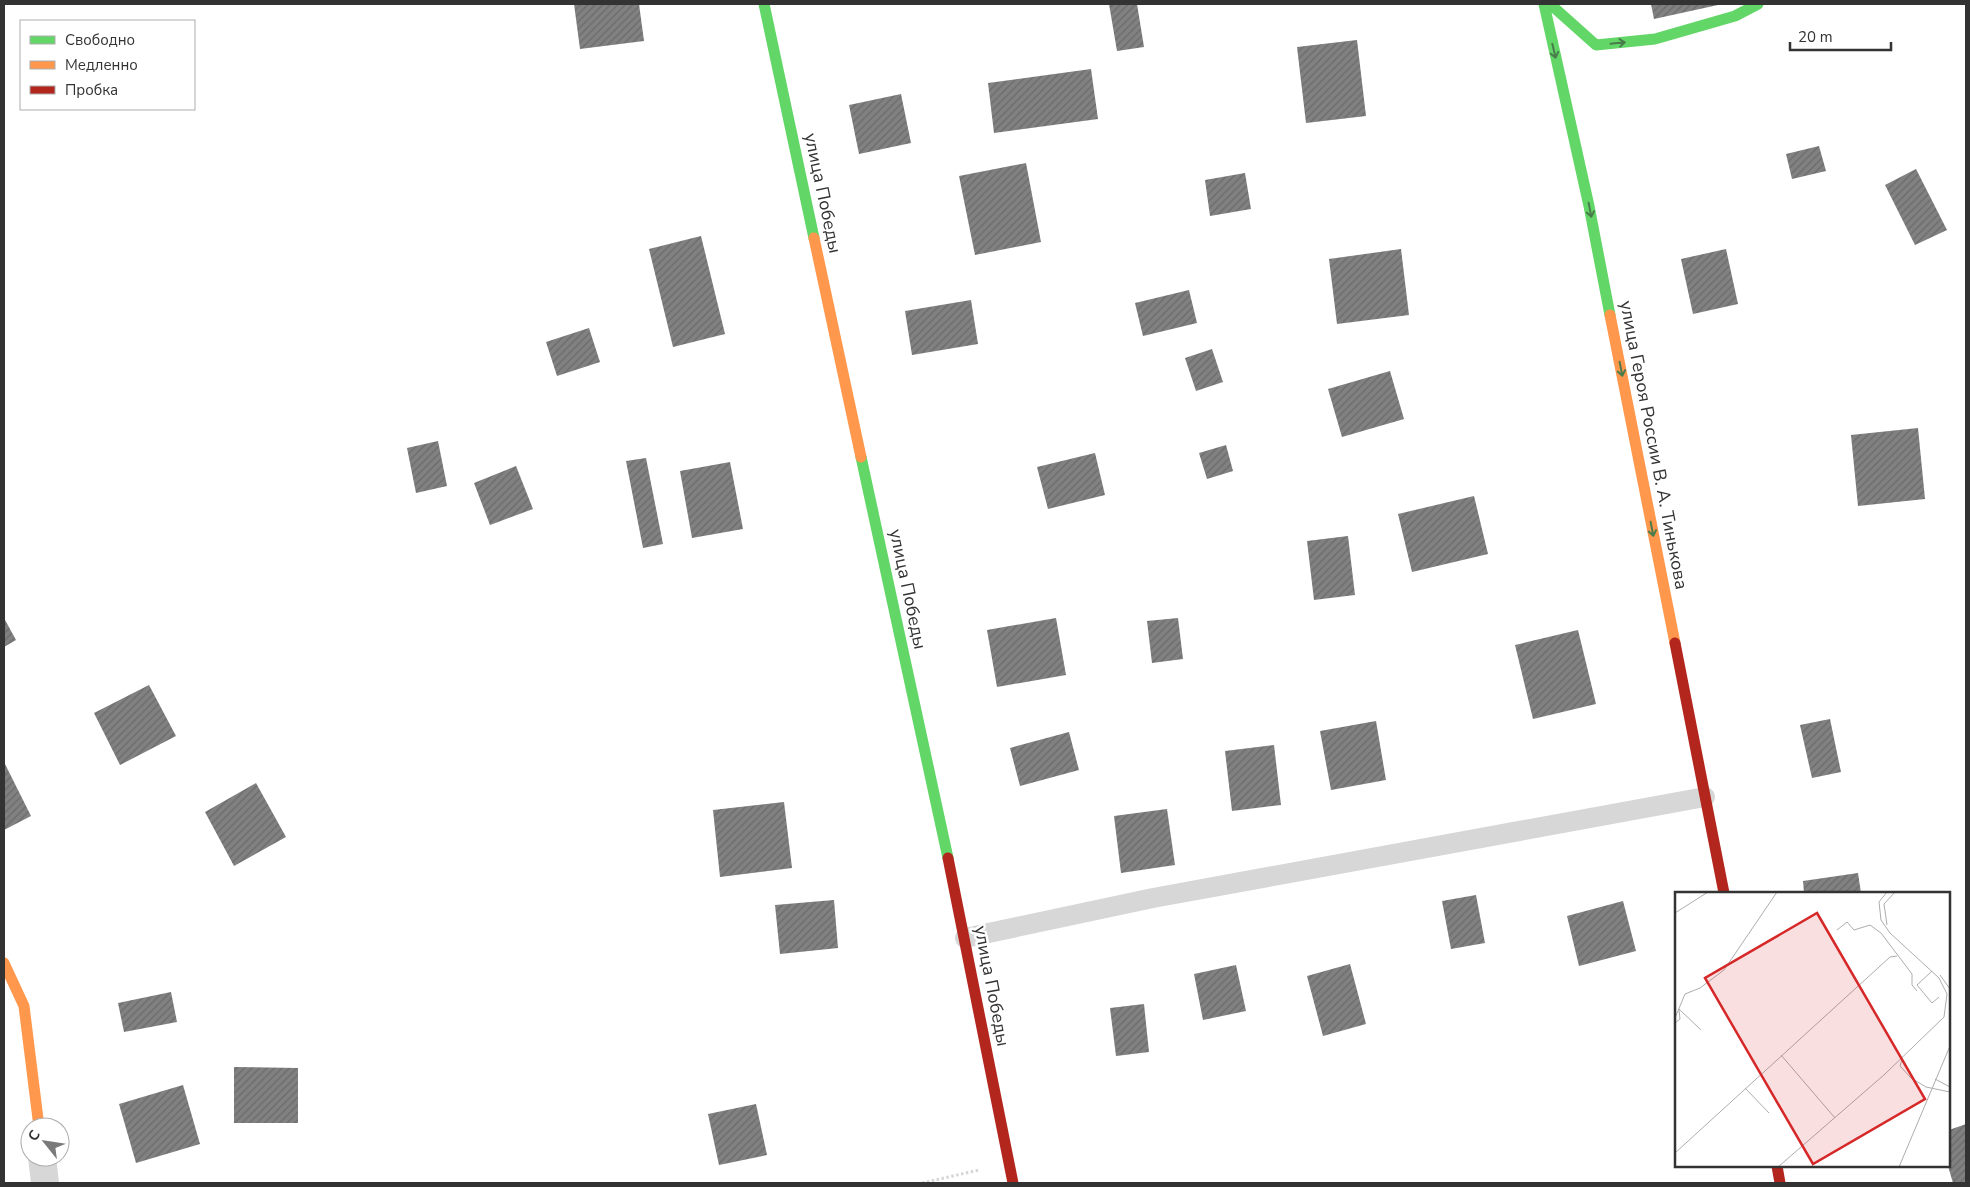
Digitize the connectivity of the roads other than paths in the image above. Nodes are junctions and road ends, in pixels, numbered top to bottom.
1 (764, 4) edge
2 (1544, 4) edge
3 (1550, 4) edge
4 (1758, 4) edge
5 (1705, 797) junction
6 (1724, 892) edge
7 (965, 938) junction
8 (4, 963) edge
9 (38, 1117) edge
10 (43, 1167) edge
11 (1777, 1167) edge
12 (45, 1183) edge
13 (1013, 1183) edge
14 (1780, 1183) edge

1 - 7 street, улица Победы
2 -> 5 street, улица Героя России В. А. Тинькова
3 -> 4 street
5 - 6 street, улица Героя России В. А. Тинькова
5 - 7 lane
7 - 13 street, улица Победы
8 - 9 street
10 - 12 street
11 - 14 street

